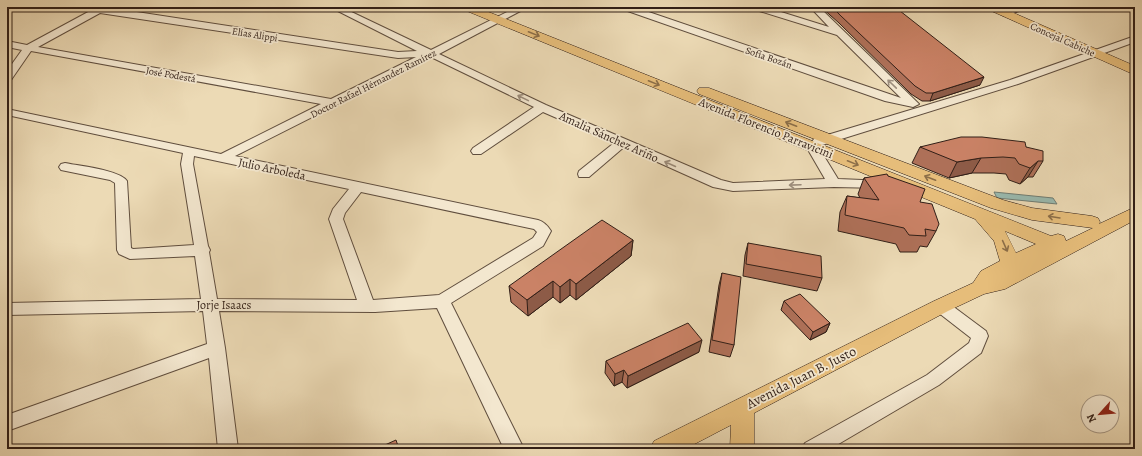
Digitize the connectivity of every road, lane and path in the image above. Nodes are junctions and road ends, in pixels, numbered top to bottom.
1 (79, 7) edge
2 (334, 7) edge
3 (466, 7) edge
4 (524, 7) edge
5 (625, 7) edge
6 (756, 7) edge
7 (814, 7) edge
8 (991, 7) edge
9 (1022, 7) edge
10 (101, 9) edge
11 (495, 13) edge
12 (1004, 13) junction
13 (510, 14) junction
14 (839, 32) junction
15 (1135, 39) edge
16 (7, 44) edge
17 (28, 48) junction
18 (432, 53) junction
19 (1096, 54) junction
20 (1135, 71) edge
21 (7, 78) edge
22 (334, 103) junction
23 (542, 108) junction
24 (917, 108) junction
25 (7, 112) edge
26 (827, 138) junction
27 (622, 142) junction
28 (813, 148) junction
29 (188, 151) junction
30 (477, 151) dead end
31 (222, 158) junction
32 (65, 167) dead end
33 (584, 174) dead end
34 (834, 183) junction
35 (903, 184) junction
36 (358, 187) junction
37 (1135, 201) edge
38 (973, 211) junction
39 (1135, 213) edge
40 (1092, 222) junction
41 (1059, 246) junction
42 (203, 250) junction
43 (1010, 264) junction
44 (980, 288) junction
45 (442, 301) junction
46 (211, 305) junction
47 (367, 306) junction
48 (941, 306) junction
49 (7, 308) edge
50 (217, 348) junction
51 (743, 407) junction
52 (7, 423) edge
53 (228, 449) edge
54 (514, 449) edge
55 (662, 449) edge
56 (742, 449) edge
57 (812, 449) edge

1 - 10 street, Elías Alippi
2 - 18 street, Amalia Sánchez Ariño
3 - 11 main road, Avenida Florencio Parravicini
4 - 13 street
5 - 24 street, Sofía Bozán
6 - 14 street
7 - 14 street
8 - 12 main road, Concejal Cabiche
9 - 12 street
10 - 17 street
10 - 18 street, Elías Alippi
11 - 13 main road, Avenida Florencio Parravicini
11 - 18 street, Doctor Rafael Hérnandez Ramírez
11 -> 28 main road, Avenida Florencio Parravicini
12 - 19 main road, Concejal Cabiche
26 -> 13 main road, Avenida Florencio Parravicini
24 -> 14 street
15 - 19 street
16 - 17 street, José Podestá
17 - 21 street
17 - 22 street, José Podestá
18 - 22 street, Doctor Rafael Hérnandez Ramírez
23 -> 18 street, Amalia Sánchez Ariño
19 - 20 main road, Concejal Cabiche
19 - 24 street
22 - 31 street, Doctor Rafael Hérnandez Ramírez
23 - 27 street, Amalia Sánchez Ariño
23 - 30 street
24 - 26 street
25 - 29 street, Julio Arboleda
26 - 28 street
40 -> 26 main road, Avenida Florencio Parravicini
27 - 33 street
34 -> 27 street, Amalia Sánchez Ariño
28 - 34 street
28 -> 35 main road, Avenida Florencio Parravicini
29 - 31 street, Julio Arboleda
29 - 42 street
31 - 36 street, Julio Arboleda
32 - 42 street
34 - 35 street, Amalia Sánchez Ariño
35 - 38 main road, Avenida Florencio Parravicini
36 - 45 street, Julio Arboleda
36 - 47 street
37 - 40 main road, Avenida Juan B. Justo
38 - 41 main road, Avenida Florencio Parravicini
38 -> 43 main road
39 - 41 main road, Avenida Juan B. Justo
40 - 41 main road, Avenida Juan B. Justo
41 - 43 main road, Avenida Juan B. Justo
41 - 44 main road, Avenida Juan B. Justo
42 - 46 street
43 - 44 main road, Avenida Juan B. Justo
44 - 48 main road, Avenida Juan B. Justo
45 - 47 street, Jorje Isaacs
45 - 54 street
46 - 47 street, Jorje Isaacs
46 - 49 street, Jorje Isaacs
46 - 50 street
48 - 51 main road, Avenida Juan B. Justo
48 - 57 street
50 - 52 street
50 - 53 street
51 - 55 main road, Avenida Juan B. Justo
51 - 56 main road

